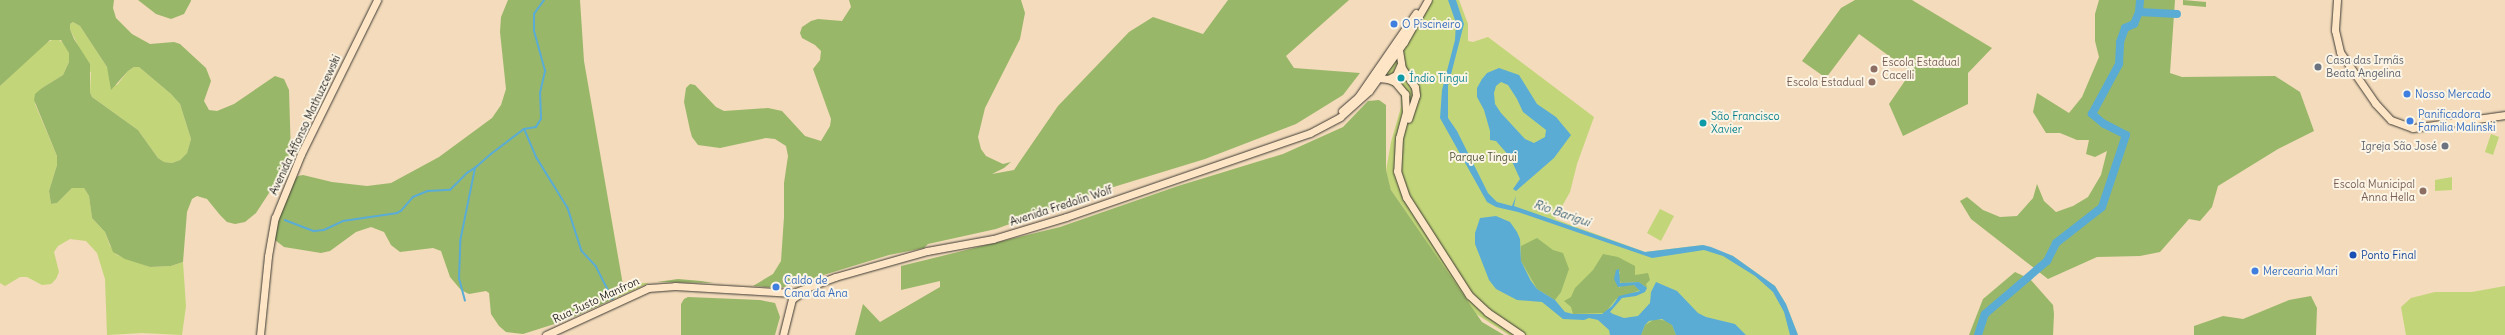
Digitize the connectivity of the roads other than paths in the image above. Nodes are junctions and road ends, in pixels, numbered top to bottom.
1 (377, 0) edge
2 (1427, 0) edge
3 (2337, 0) edge
4 (1396, 48) junction
5 (1401, 64) junction
6 (1378, 76) junction
7 (1388, 79) junction
8 (2505, 115) edge
9 (1399, 148) junction
10 (791, 296) junction
11 (784, 331) edge
12 (260, 335) edge
13 (546, 335) edge
14 (1521, 335) edge

1 - 12 street, Avenida Affonso Mathuzcewski
2 - 4 street, Avenida Fredolin Wolf
3 - 8 street
4 - 5 street
4 - 6 street, Avenida Fredolin Wolf
5 - 7 street
5 - 9 street
6 - 7 street
6 - 10 street, Avenida Fredolin Wolf
7 - 9 street
9 - 14 street
10 - 11 street
10 - 13 street, Rua Justo Manfron

